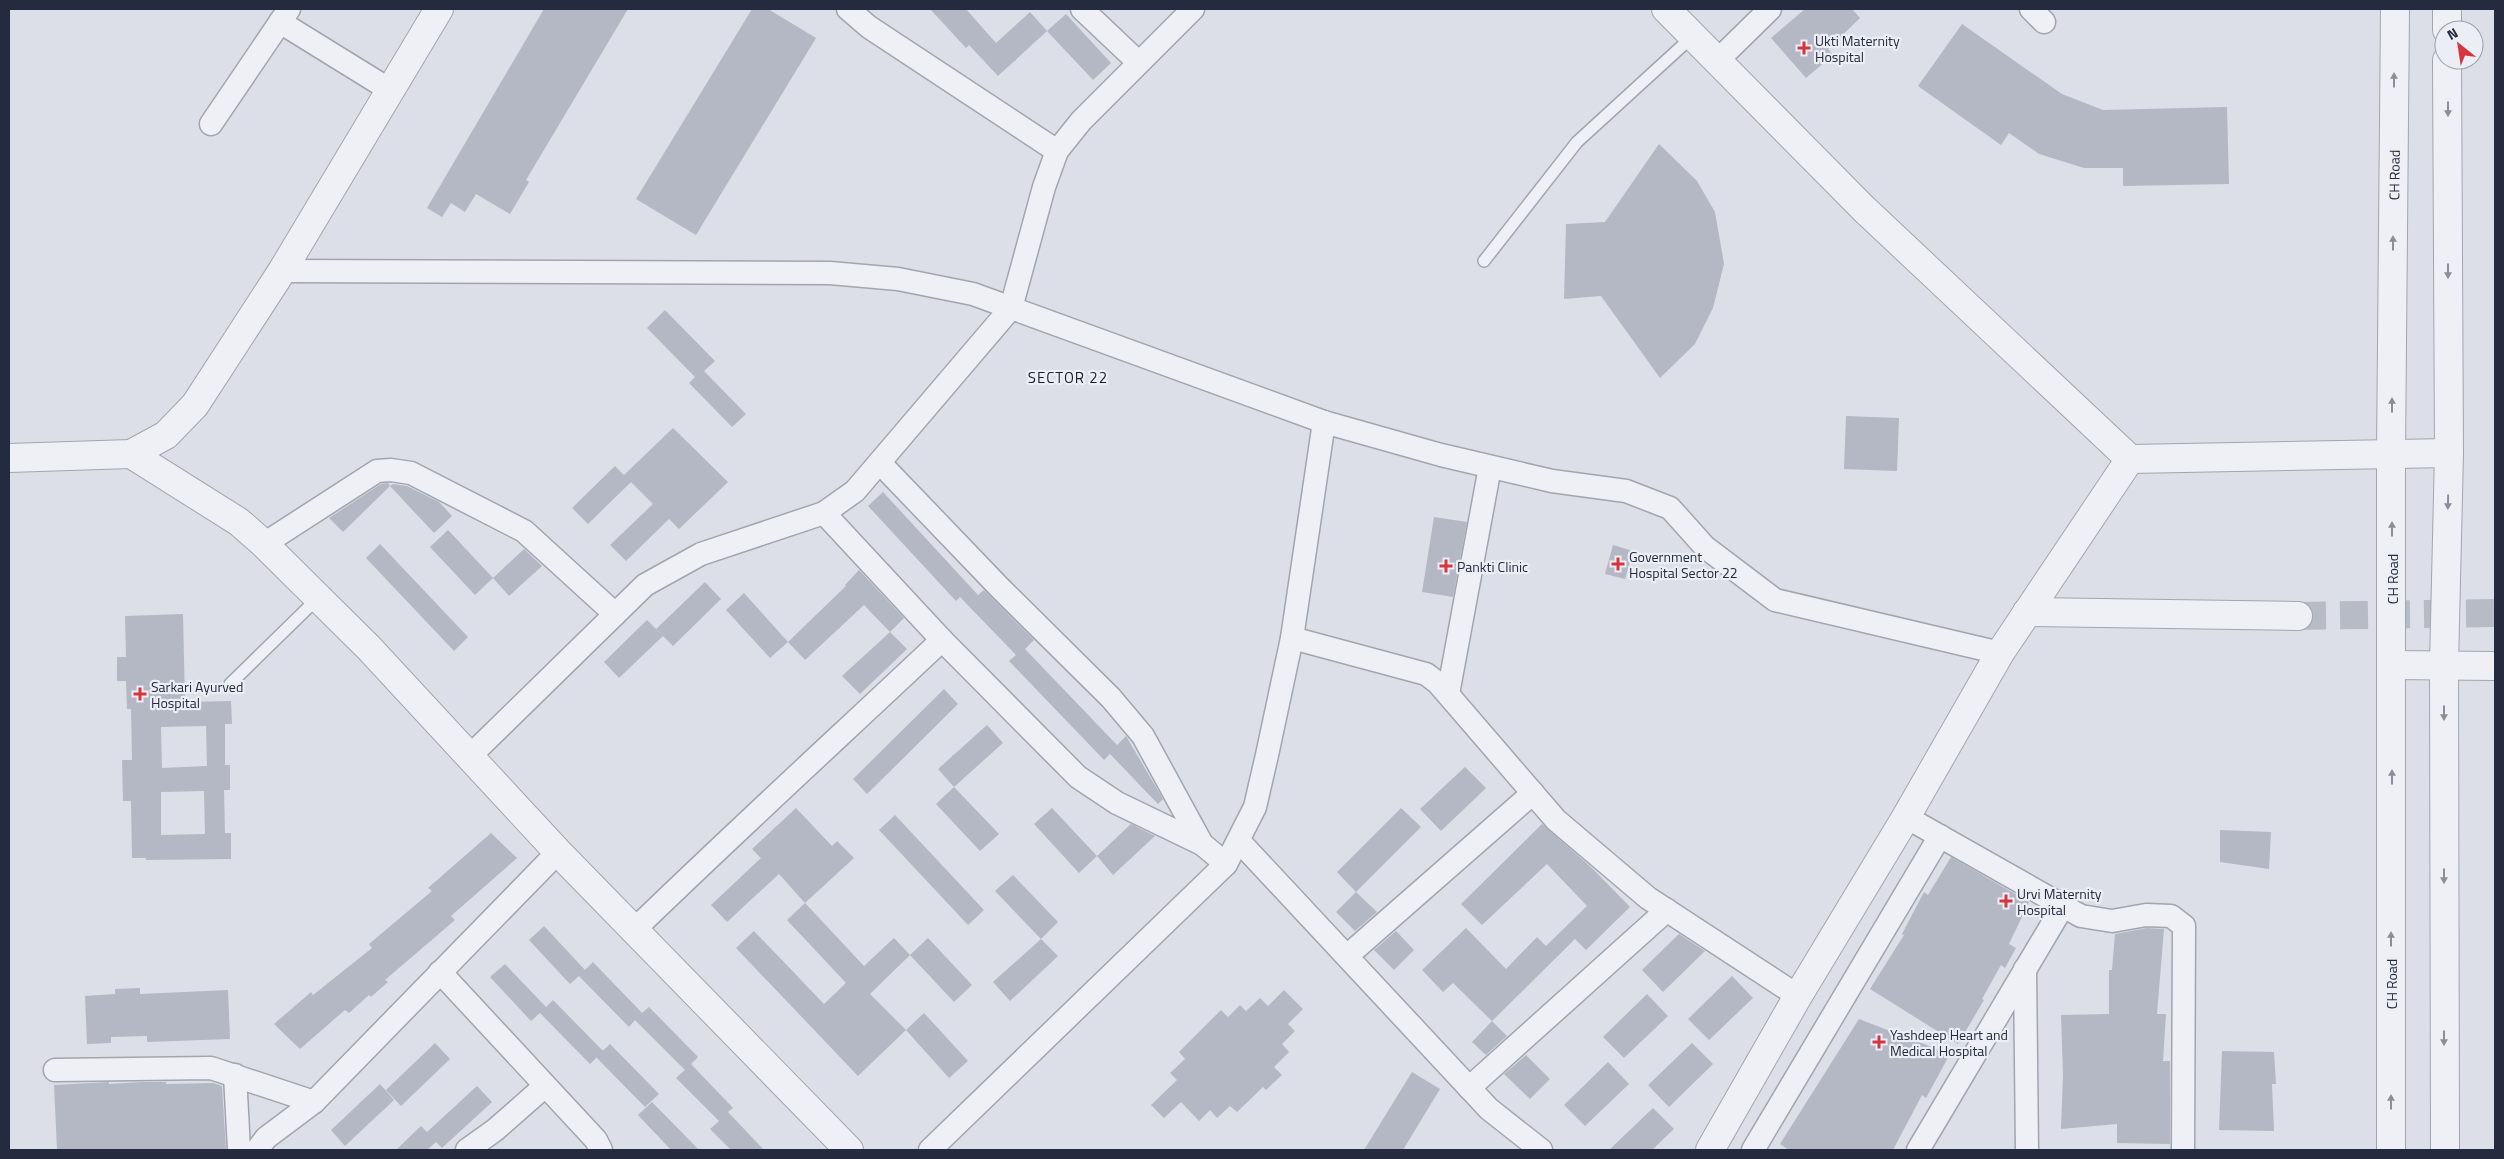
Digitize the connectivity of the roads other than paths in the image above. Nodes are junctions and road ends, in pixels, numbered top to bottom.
1 (439, 9) edge
2 (848, 9) edge
3 (1082, 9) edge
4 (1192, 9) edge
5 (1666, 9) edge
6 (1770, 9) edge
7 (2395, 9) edge
8 (285, 16) edge
9 (1693, 36) junction
10 (1718, 60) junction
11 (1138, 62) junction
12 (2447, 70) edge
13 (390, 90) junction
14 (212, 124) dead end
15 (1057, 151) junction
16 (1484, 261) dead end
17 (282, 271) junction
18 (1011, 308) junction
19 (1324, 422) junction
20 (2449, 453) junction
21 (131, 454) junction
22 (2391, 454) junction
23 (9, 458) edge
24 (2130, 459) junction
25 (880, 463) junction
26 (1490, 467) junction
27 (824, 513) junction
28 (264, 544) junction
29 (318, 598) junction
30 (2027, 612) junction
31 (615, 614) junction
32 (2298, 616) tunnel mouth
33 (1292, 638) junction
34 (942, 640) junction
35 (2000, 652) junction
36 (2444, 664) junction
37 (2392, 665) junction
38 (2495, 666) edge
39 (230, 684) dead end
40 (1448, 694) junction
41 (468, 758) junction
42 (1533, 793) junction
43 (1906, 817) junction
44 (1940, 836) junction
45 (1239, 841) junction
46 (1202, 844) junction
47 (558, 852) junction
48 (1226, 864) junction
49 (2063, 906) junction
50 (1667, 910) junction
51 (634, 930) junction
52 (1348, 956) junction
53 (2025, 968) junction
54 (440, 972) junction
55 (1798, 996) junction
56 (55, 1070) dead end
57 (235, 1075) junction
58 (545, 1086) junction
59 (1469, 1088) junction
60 (314, 1102) junction
61 (239, 1150) edge
62 (257, 1150) edge
63 (468, 1150) edge
64 (601, 1150) edge
65 (849, 1150) edge
66 (930, 1150) edge
67 (1541, 1150) edge
68 (1710, 1150) edge
69 (1753, 1150) edge
70 (1918, 1150) edge
71 (2027, 1150) edge
72 (2183, 1150) edge
73 (2391, 1150) edge
74 (2444, 1150) edge

1 - 13 street
2 - 15 street
3 - 11 street
4 - 11 street
5 - 9 street
6 - 10 street
22 -> 7 street, CH Road
8 - 13 street
8 - 14 street
9 - 10 street
9 - 16 lane
10 - 24 street
11 - 15 street
12 -> 20 street
13 - 17 street
15 - 18 street
17 - 18 street
17 - 21 street
18 - 19 street
18 - 25 street
19 - 26 street
19 - 33 street
20 - 22 street
20 -> 36 street
21 - 23 street
21 - 28 street
22 - 24 street
37 -> 22 street, CH Road
24 - 30 street
25 - 27 street
25 - 46 street
26 - 35 street
26 - 40 street
27 - 31 street
27 - 34 street
28 - 29 street
28 - 31 street
29 - 39 lane
29 - 41 street
30 - 32 street
30 - 35 street
31 - 41 street
33 - 40 street
33 - 45 street
34 - 46 street
34 - 51 street
35 - 43 street
36 - 37 street
36 - 38 street
36 -> 74 street
73 -> 37 street, CH Road
40 - 42 street
41 - 47 street
42 - 50 street
42 - 52 street
43 - 44 street
43 - 55 street
44 - 49 street
44 - 69 street
45 - 48 street
45 - 52 street
46 - 48 street
47 - 51 street
47 - 54 street
48 - 66 street
49 - 53 street
49 - 72 street
50 - 55 street
50 - 59 street
51 - 65 street
52 - 59 street
53 - 70 street
53 - 71 street
54 - 58 street
54 - 60 street
55 - 68 street
56 - 57 street
57 - 60 street
57 - 61 street
58 - 63 street
58 - 64 street
59 - 67 street
60 - 62 street

